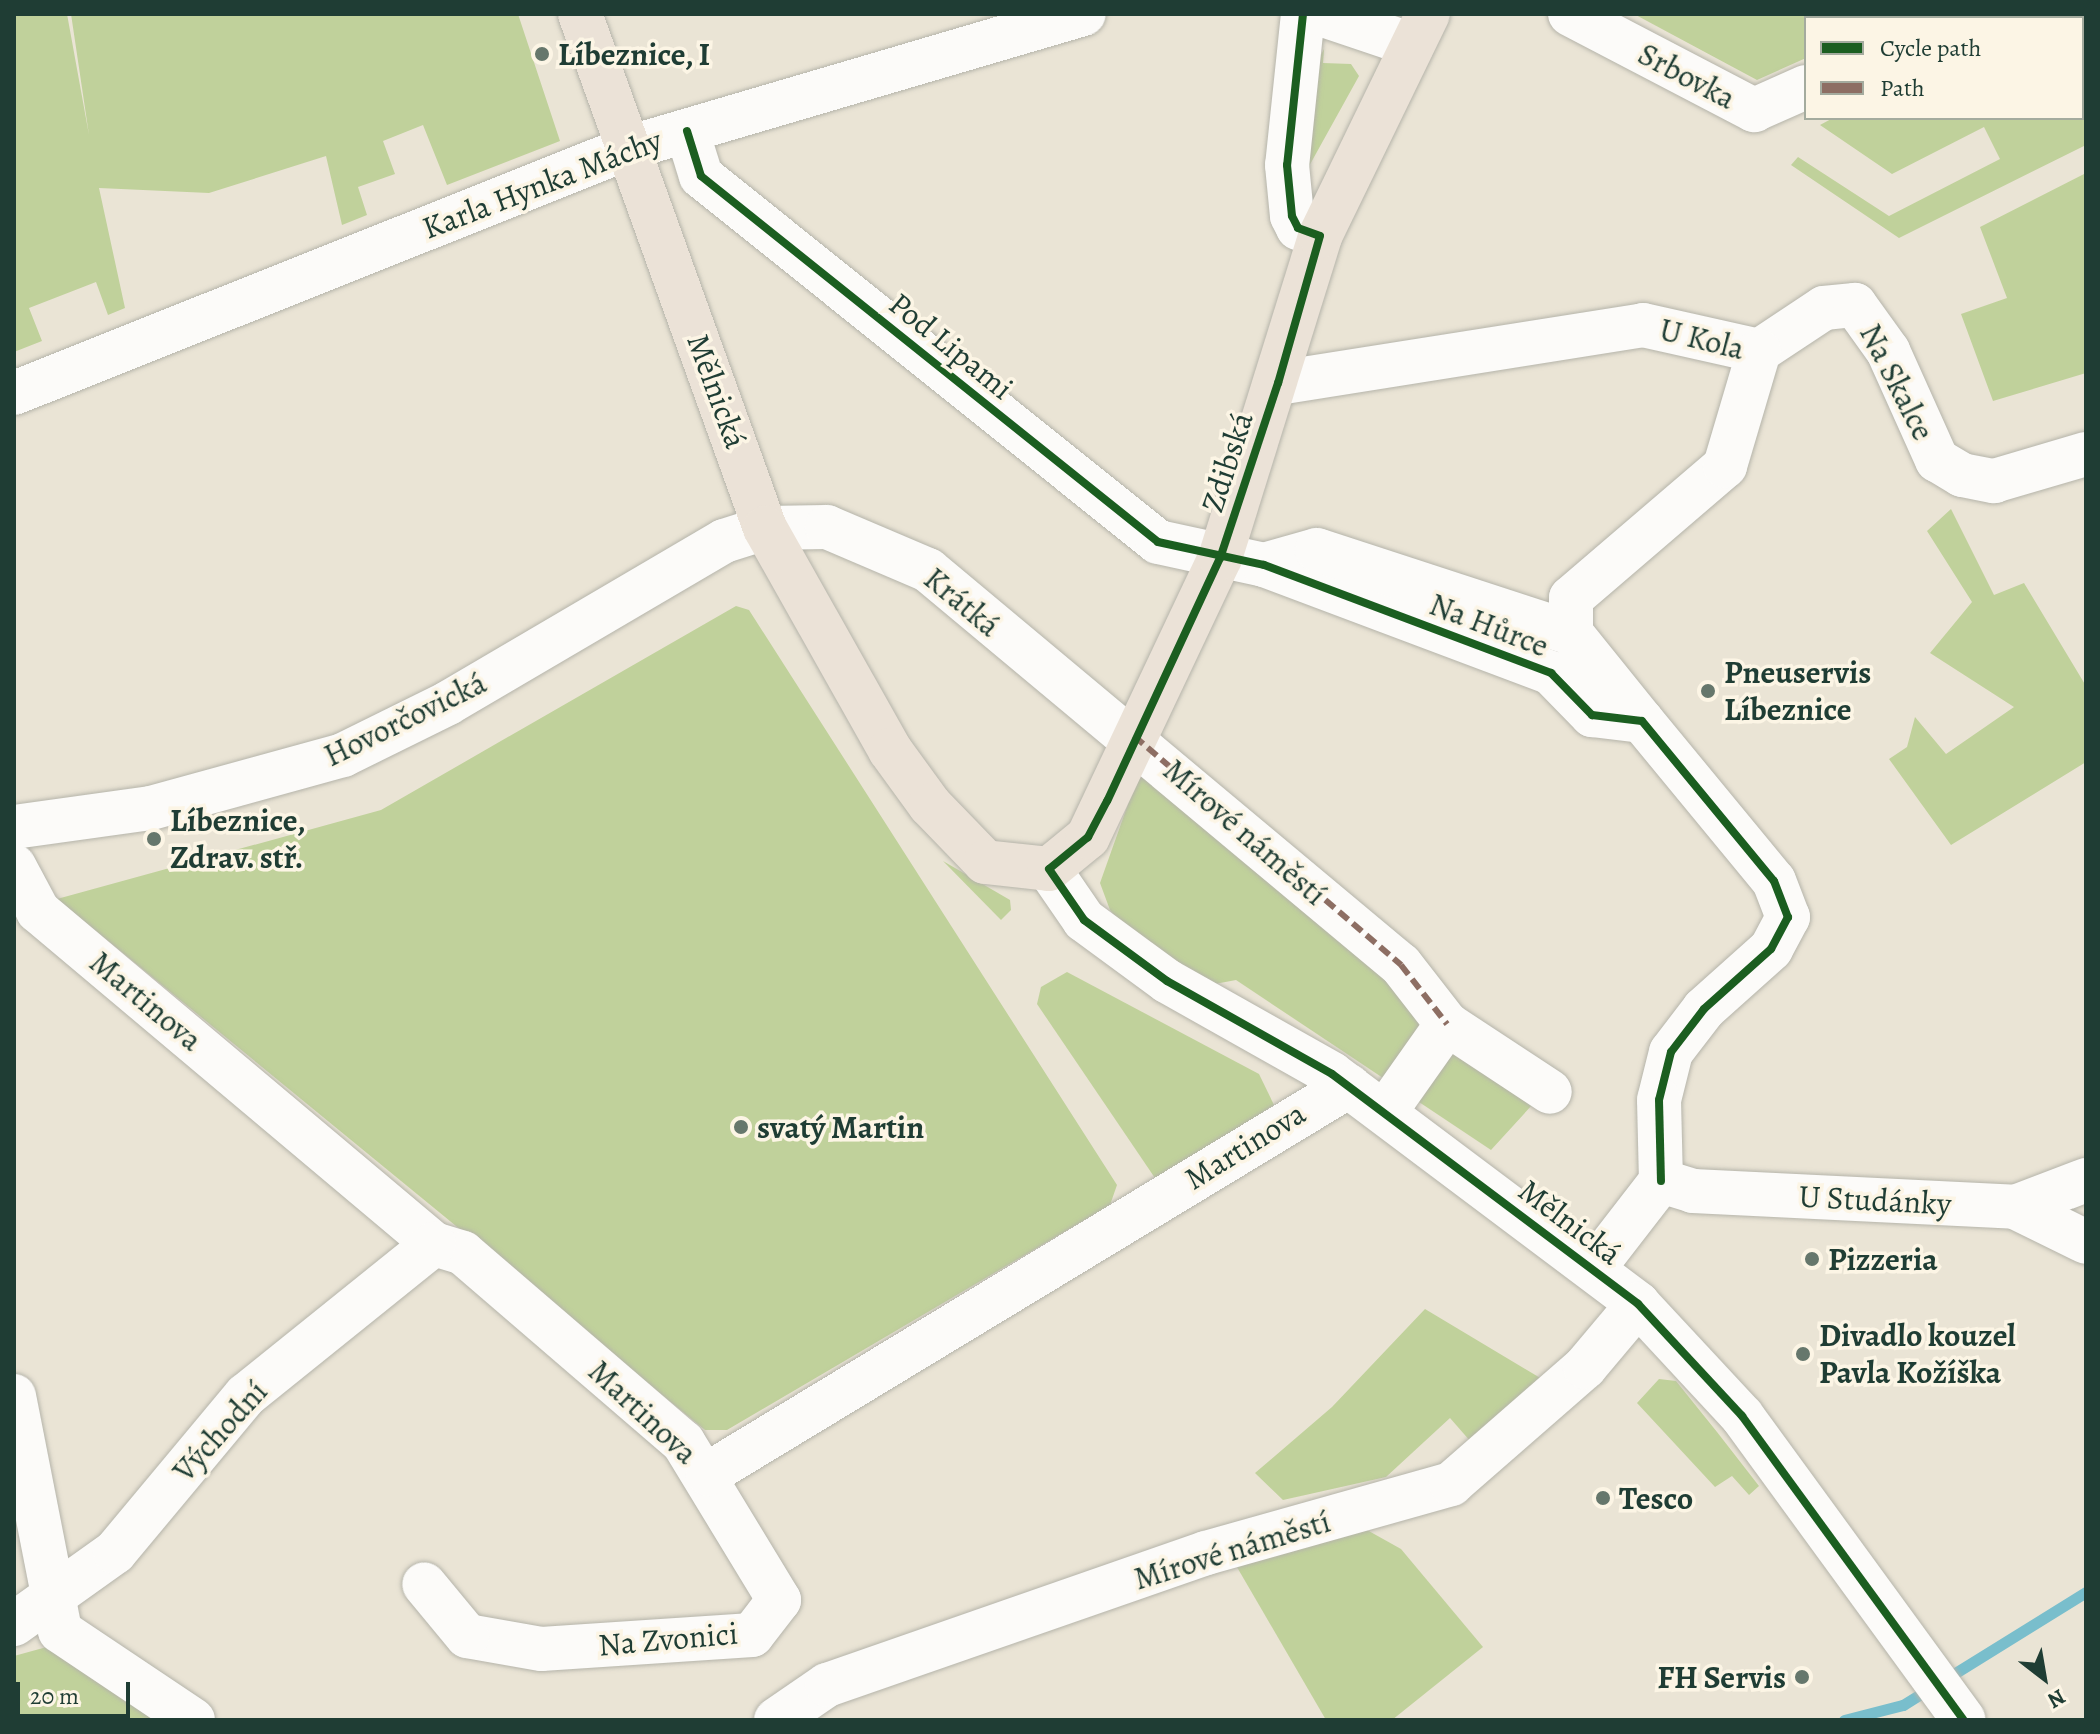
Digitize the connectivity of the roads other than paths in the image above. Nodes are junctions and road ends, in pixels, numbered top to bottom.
1 (580, 14) edge
2 (1084, 14) edge
3 (1303, 14) edge
4 (1320, 14) edge
5 (1570, 14) edge
6 (1420, 29) edge
7 (1804, 88) edge
8 (687, 131) junction
9 (628, 148) junction
10 (1320, 236) junction
11 (1759, 351) junction
12 (1278, 383) junction
13 (14, 393) edge
14 (2086, 454) edge
15 (765, 528) junction
16 (1220, 558) junction
17 (1264, 565) junction
18 (1571, 633) junction
19 (1642, 721) junction
20 (1134, 736) junction
21 (14, 827) edge
22 (14, 866) edge
23 (1049, 869) junction
24 (1447, 1024) junction
25 (1349, 1086) junction
26 (1550, 1092) dead end
27 (1385, 1112) junction
28 (2086, 1180) edge
29 (1661, 1181) junction
30 (2015, 1207) junction
31 (2086, 1242) edge
32 (434, 1244) junction
33 (1593, 1269) junction
34 (1638, 1304) junction
35 (14, 1396) edge
36 (708, 1474) junction
37 (424, 1584) dead end
38 (33, 1614) edge
39 (193, 1720) edge
40 (776, 1720) edge
41 (1964, 1720) edge

1 - 9 main road, Mělnická
2 - 8 street, Karla Hynka Máchy
3 - 10 street
4 - 6 street
5 - 7 street, Srbovka
6 - 10 main road, Zdibská
8 - 9 street, Karla Hynka Máchy
8 - 16 street, Pod Lipami
9 - 13 street, Karla Hynka Máchy
9 - 15 main road, Mělnická
10 - 12 main road, Zdibská
11 - 12 street, U Kola
11 - 14 street, Na Skalce
11 - 18 street, U Kola
12 - 16 main road, Zdibská
15 - 20 street, Krátká
15 - 21 street, Hovorčovická
15 - 23 main road, Mělnická
16 - 17 street, Na Hůrce
16 - 20 main road, Zdibská
17 - 18 street, Na Hůrce
17 - 19 street, Na Hůrce
18 - 19 street
19 - 29 street
20 - 23 main road, Mírové náměstí
20 - 24 street, Mírové náměstí
22 - 32 street, Martinova
23 - 25 street, Mělnická
24 - 26 street, Mírové náměstí
24 - 27 street
25 - 27 street, Mělnická
25 - 36 street, Martinova
27 - 33 street, Mělnická
28 - 30 street, U Studánky
29 - 30 street, U Studánky
29 - 33 street
30 - 31 street
32 - 36 street, Martinova
32 - 38 street, Východní
33 - 34 street, Mělnická
34 - 40 street, Mírové náměstí
34 - 41 street, Mělnická
35 - 38 street
36 - 37 street, Na Zvonici
38 - 39 street

